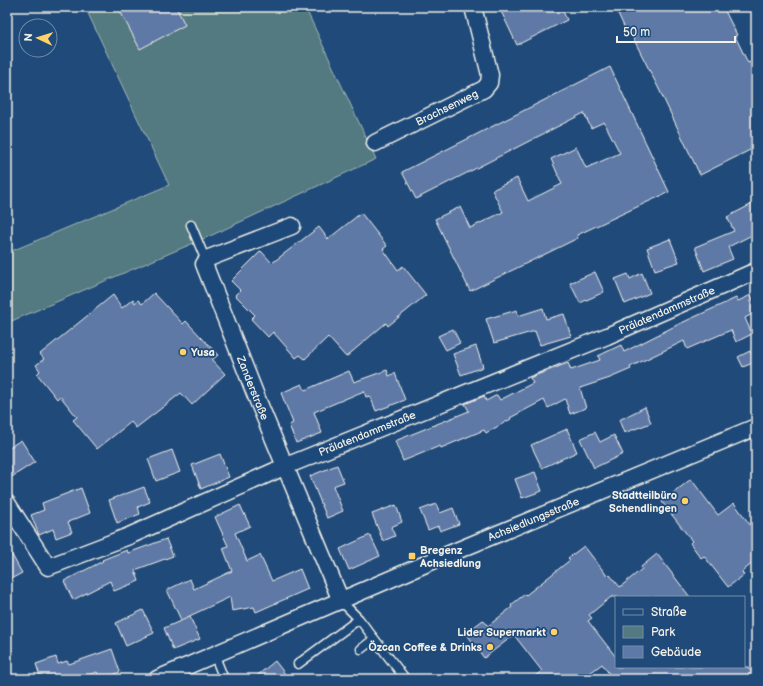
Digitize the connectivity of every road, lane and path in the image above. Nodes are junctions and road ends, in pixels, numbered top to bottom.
1 (473, 7) edge
2 (375, 143) dead end
3 (191, 225) dead end
4 (292, 226) dead end
5 (206, 261) junction
6 (756, 271) edge
7 (756, 427) edge
8 (286, 466) junction
9 (7, 503) edge
10 (341, 600) junction
11 (359, 620) junction
12 (374, 639) junction
13 (361, 649) dead end
14 (214, 654) junction
15 (298, 664) dead end
16 (404, 677) dead end
17 (157, 679) edge
18 (224, 679) edge

1 - 2 street, Brachsenweg
3 - 5 lane
4 - 5 street
5 - 8 street, Zanderstraße
6 - 8 street, Prälatendammstraße
7 - 10 street, Achsiedlungsstraße
8 - 9 street, Prälatendammstraße
8 - 10 street, Zanderstraße
10 - 11 lane
10 - 14 street, Achsiedlungsstraße
11 - 12 lane
11 - 15 lane
12 - 13 lane
12 - 16 lane
14 - 17 street, Achsiedlungsstraße
14 - 18 lane

